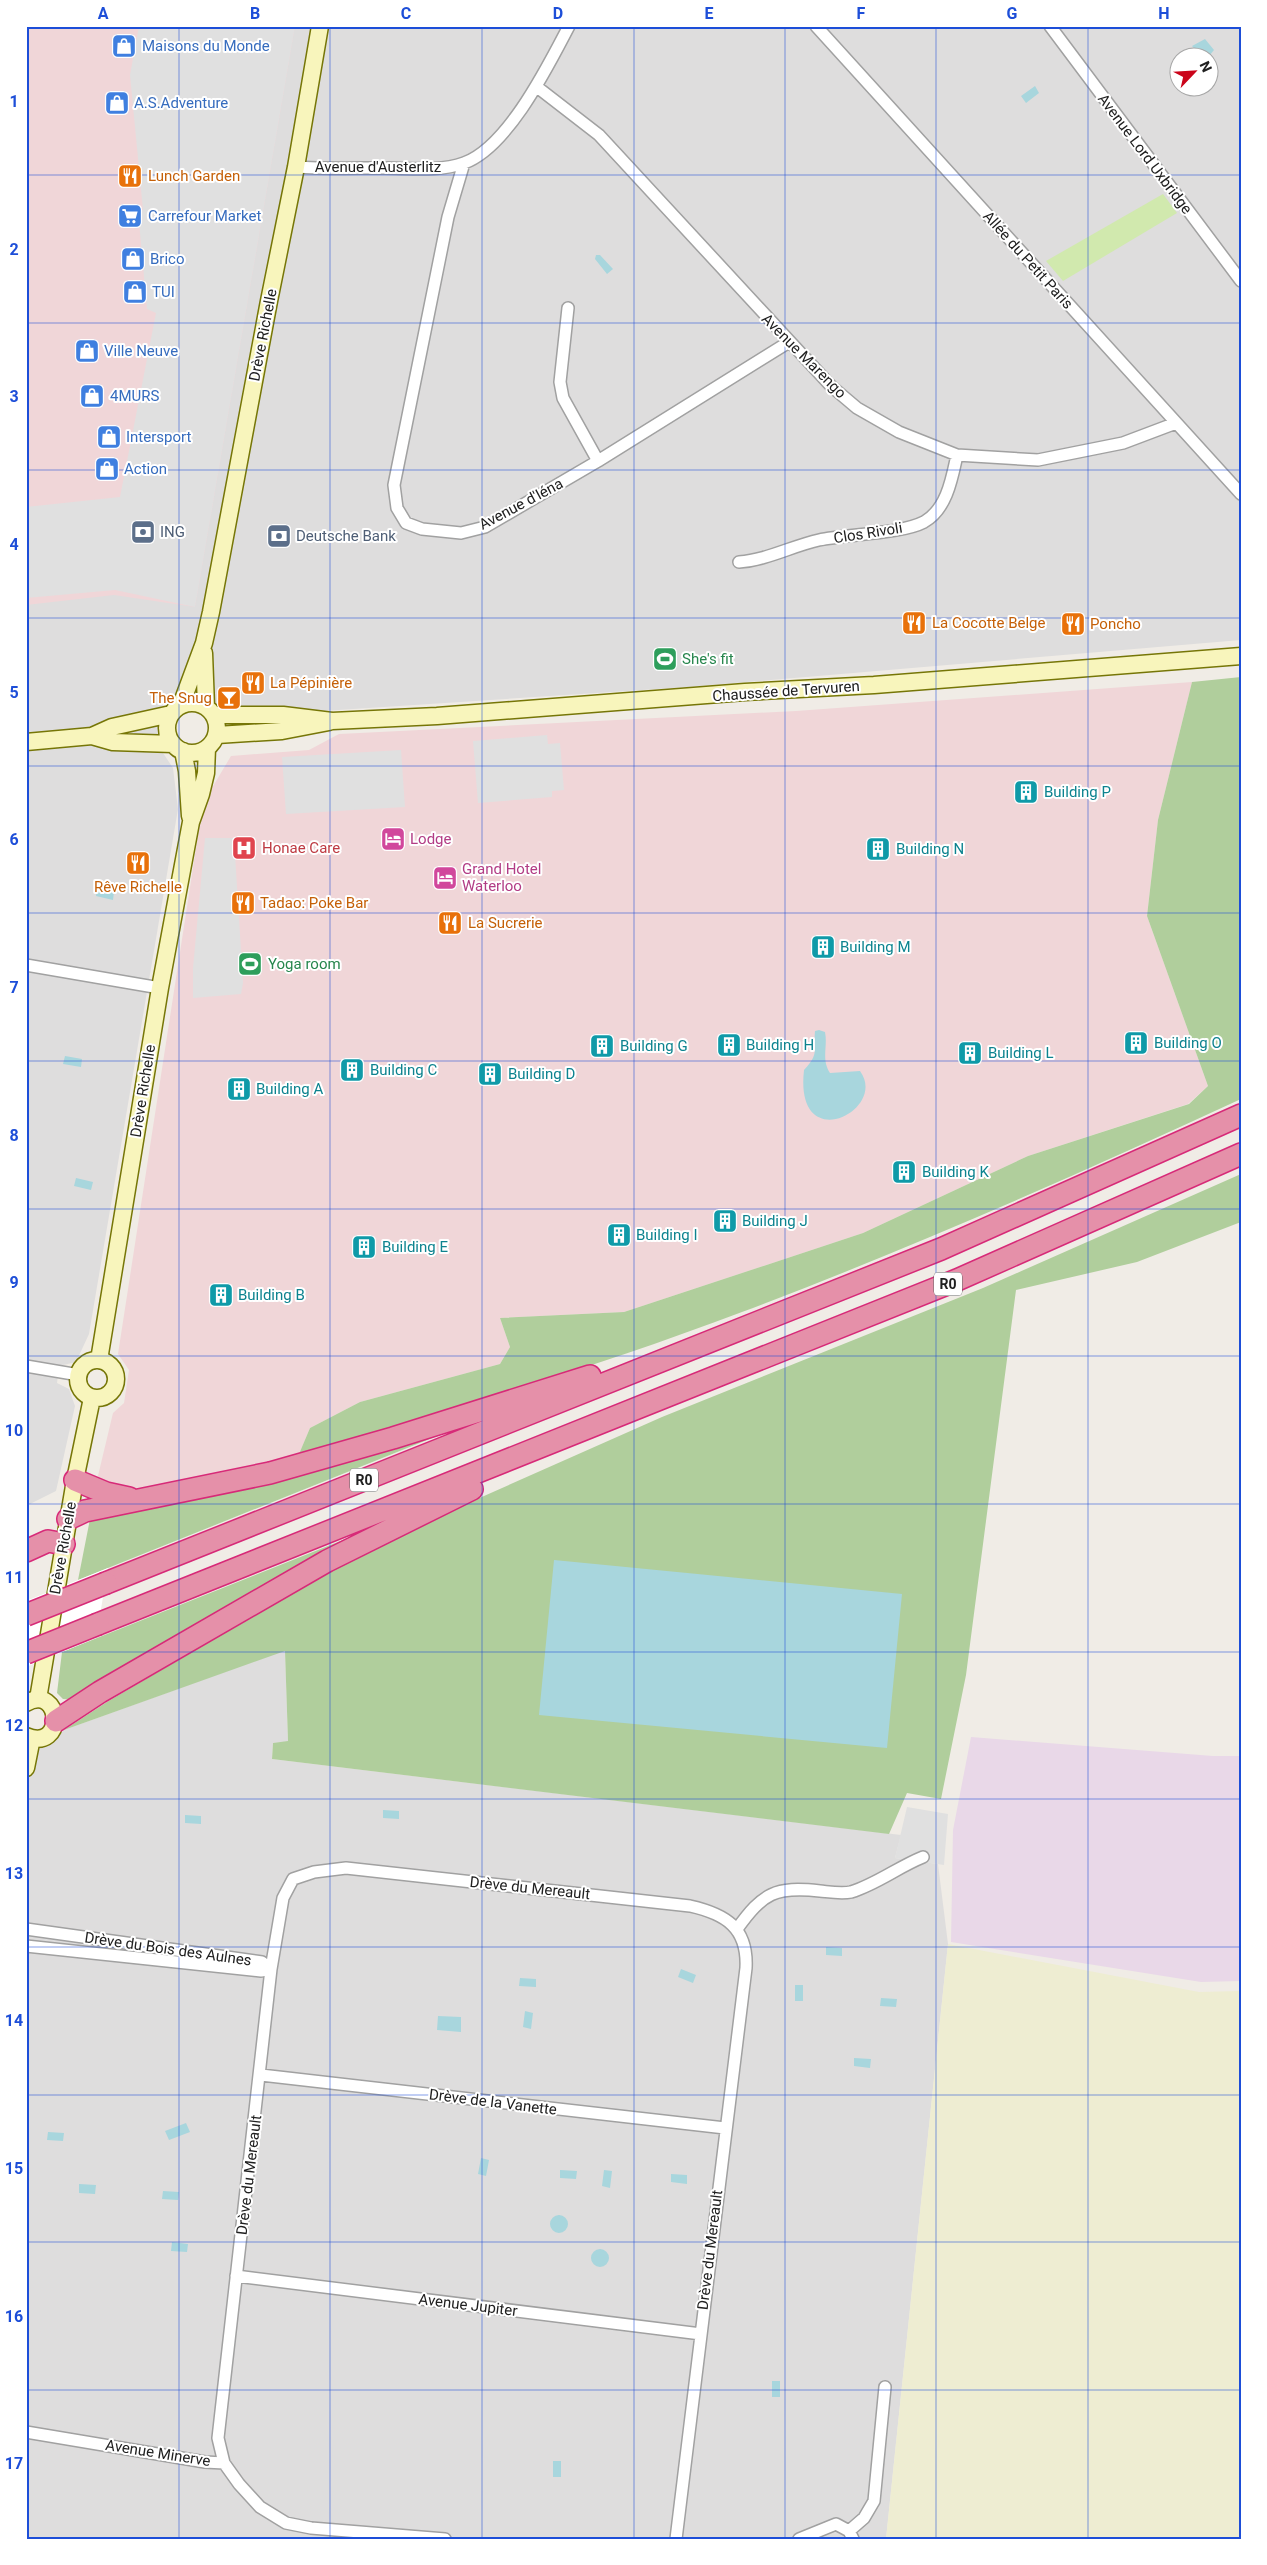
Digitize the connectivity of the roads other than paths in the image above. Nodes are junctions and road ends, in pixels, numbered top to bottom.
1 (320, 26) edge
2 (569, 26) edge
3 (816, 26) edge
4 (1050, 26) edge
5 (537, 87) junction
6 (464, 163) junction
7 (296, 167) junction
8 (1241, 281) edge
9 (568, 308) dead end
10 (789, 342) junction
11 (1176, 423) junction
12 (957, 455) junction
13 (598, 461) junction
14 (1241, 494) edge
15 (739, 562) dead end
16 (204, 643) junction
17 (1241, 656) edge
18 (176, 709) junction
19 (210, 711) junction
20 (332, 721) junction
21 (217, 735) junction
22 (92, 736) junction
23 (26, 742) edge
24 (178, 748) junction
25 (207, 748) junction
26 (190, 822) junction
27 (26, 965) edge
28 (160, 988) junction
29 (1241, 1116) edge
30 (1241, 1154) edge
31 (99, 1360) junction
32 (26, 1366) edge
33 (79, 1376) junction
34 (623, 1377) junction
35 (92, 1398) junction
36 (510, 1459) junction
37 (75, 1480) junction
38 (142, 1499) junction
39 (68, 1519) junction
40 (64, 1544) junction
41 (26, 1551) edge
42 (26, 1615) edge
43 (26, 1653) edge
44 (32, 1701) edge
45 (56, 1721) junction
46 (29, 1737) edge
47 (26, 1768) edge
48 (923, 1857) dead end
49 (26, 1929) edge
50 (737, 1929) junction
51 (26, 1946) edge
52 (271, 1969) junction
53 (261, 2075) junction
54 (725, 2128) junction
55 (236, 2276) junction
56 (700, 2334) junction
57 (885, 2387) dead end
58 (26, 2432) edge
59 (224, 2463) junction
60 (851, 2535) edge
61 (445, 2539) edge
62 (676, 2539) edge
63 (799, 2539) edge

1 - 7 main road, Drève Richelle
2 - 5 street, Avenue d'Austerlitz
3 - 11 street, Allée du Petit Paris
4 - 8 street, Avenue Lord Uxbridge
5 - 6 street, Avenue d'Austerlitz
5 - 10 street, Avenue Marengo
6 - 7 street, Avenue d'Austerlitz
6 - 13 street, Avenue d'Iéna
7 - 16 main road, Drève Richelle
9 - 13 street
10 - 12 street, Avenue Marengo
10 - 13 street, Avenue d'Iéna
11 - 12 street, Avenue Marengo
11 - 14 street, Allée du Petit Paris
12 - 15 street, Clos Rivoli
16 - 18 main road, Drève Richelle
16 - 19 main road, Drève Richelle
17 - 20 main road, Chaussée de Tervuren
18 - 19 main road
18 - 22 main road
18 - 24 main road
19 - 20 main road, Chaussée de Tervuren
19 - 21 main road
20 - 21 main road, Chaussée de Tervuren
21 - 25 main road
22 - 23 main road
22 - 24 main road
24 - 25 main road
24 - 26 main road, Drève Richelle
25 - 26 main road, Drève Richelle
26 - 28 main road, Drève Richelle
27 - 28 street
28 - 31 main road, Drève Richelle
29 - 34 highway, R0
30 - 36 highway, R0
31 - 33 main road
31 - 35 main road
32 - 33 street
33 - 35 main road
34 - 38 highway
34 - 42 highway, R0, bridge
35 - 37 main road, Drève Richelle
36 - 43 highway, R0, bridge
36 - 45 highway
37 - 38 highway
37 - 39 main road, Drève Richelle
38 - 39 highway
39 - 40 main road, Drève Richelle
40 - 41 highway
40 - 44 main road, Drève Richelle
44 - 45 main road
45 - 46 main road
46 - 47 main road
48 - 50 street
49 - 52 street, Drève du Bois des Aulnes
50 - 52 street, Drève du Mereault
50 - 54 street, Drève du Mereault
51 - 52 street, Drève du Bois des Aulnes
52 - 53 street, Drève du Mereault
53 - 54 street, Drève de la Vanette
53 - 55 street, Drève du Mereault
54 - 56 street, Drève du Mereault
55 - 56 street, Avenue Jupiter
55 - 59 street, Drève du Mereault
56 - 62 street, Drève du Mereault
57 - 60 street
58 - 59 street, Avenue Minerve
59 - 61 street, Avenue Minerve
60 - 63 street

